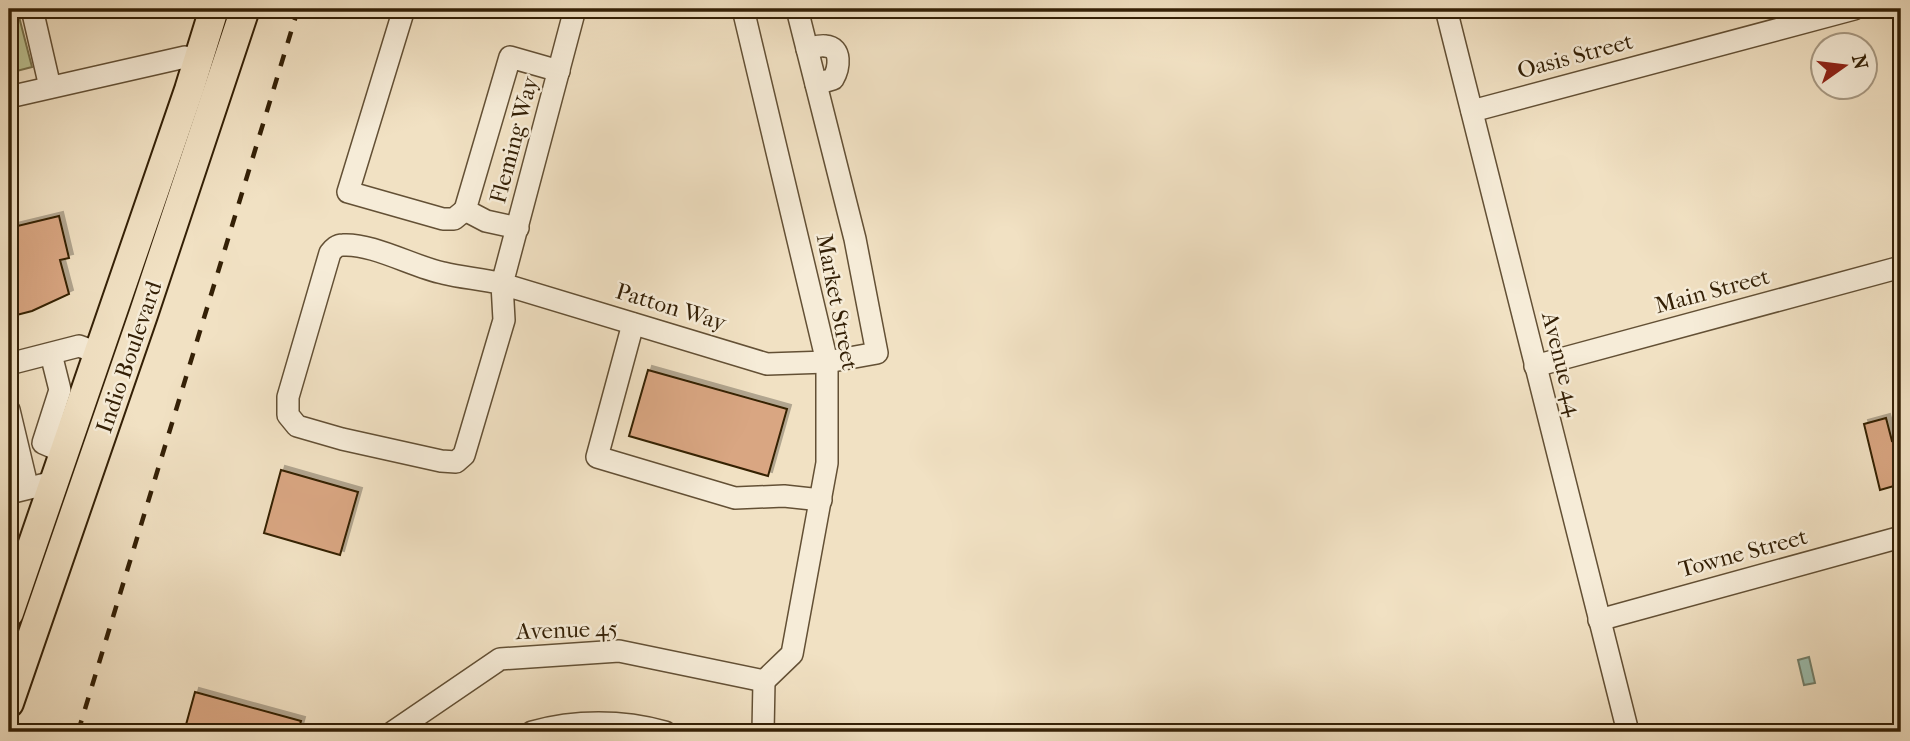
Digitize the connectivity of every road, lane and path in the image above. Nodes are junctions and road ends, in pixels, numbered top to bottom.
1 (32, 9) edge
2 (214, 9) edge
3 (404, 9) edge
4 (575, 9) edge
5 (743, 9) edge
6 (797, 9) edge
7 (1446, 9) edge
8 (1854, 9) edge
9 (243, 16) edge
10 (198, 61) junction
11 (559, 71) junction
12 (50, 88) junction
13 (9, 97) edge
14 (1472, 111) junction
15 (465, 210) junction
16 (176, 220) junction
17 (517, 228) junction
18 (1901, 267) edge
19 (502, 284) junction
20 (144, 315) junction
21 (633, 324) junction
22 (98, 353) junction
23 (51, 354) junction
24 (827, 362) junction
25 (9, 364) edge
26 (1535, 366) junction
27 (9, 410) edge
28 (54, 448) junction
29 (50, 492) junction
30 (9, 493) edge
31 (821, 500) junction
32 (77, 506) junction
33 (1901, 537) edge
34 (26, 617) edge
35 (1599, 620) junction
36 (9, 659) edge
37 (764, 681) junction
38 (9, 703) edge
39 (393, 732) edge
40 (532, 732) edge
41 (665, 732) edge
42 (763, 732) edge
43 (1628, 732) edge

1 - 12 street
2 - 10 main road, Indio Boulevard
3 - 15 street
4 - 11 street, Fleming Way
5 - 24 street, Market Street
6 - 24 street, Patton Way
7 - 14 street, Avenue 44
8 - 14 street, Oasis Street
9 - 10 main road
9 - 16 main road, Indio Boulevard
10 - 12 street
10 - 16 main road
10 - 22 main road, Indio Boulevard
11 - 15 street
11 - 17 street, Fleming Way
12 - 13 street
14 - 26 street, Avenue 44
15 - 17 street
16 - 20 main road, Indio Boulevard
17 - 19 street, Fleming Way
18 - 26 street, Main Street
19 - 19 street, Patton Way
19 - 21 street, Patton Way
20 - 22 main road
20 - 32 main road, Indio Boulevard
21 - 24 street, Patton Way
21 - 31 street
22 - 23 street
22 - 28 main road, Indio Boulevard
22 - 32 main road
23 - 25 street
23 - 28 street
24 - 31 street, Market Street
26 - 35 street, Avenue 44
27 - 28 street
28 - 29 main road, Indio Boulevard
29 - 30 street
29 - 34 main road, Indio Boulevard
31 - 37 street, Market Street
32 - 34 main road, Indio Boulevard
33 - 35 street, Towne Street
34 - 36 main road
34 - 38 main road, Indio Boulevard
35 - 43 street, Avenue 44
37 - 39 street, Avenue 45
37 - 42 street
40 - 41 street

